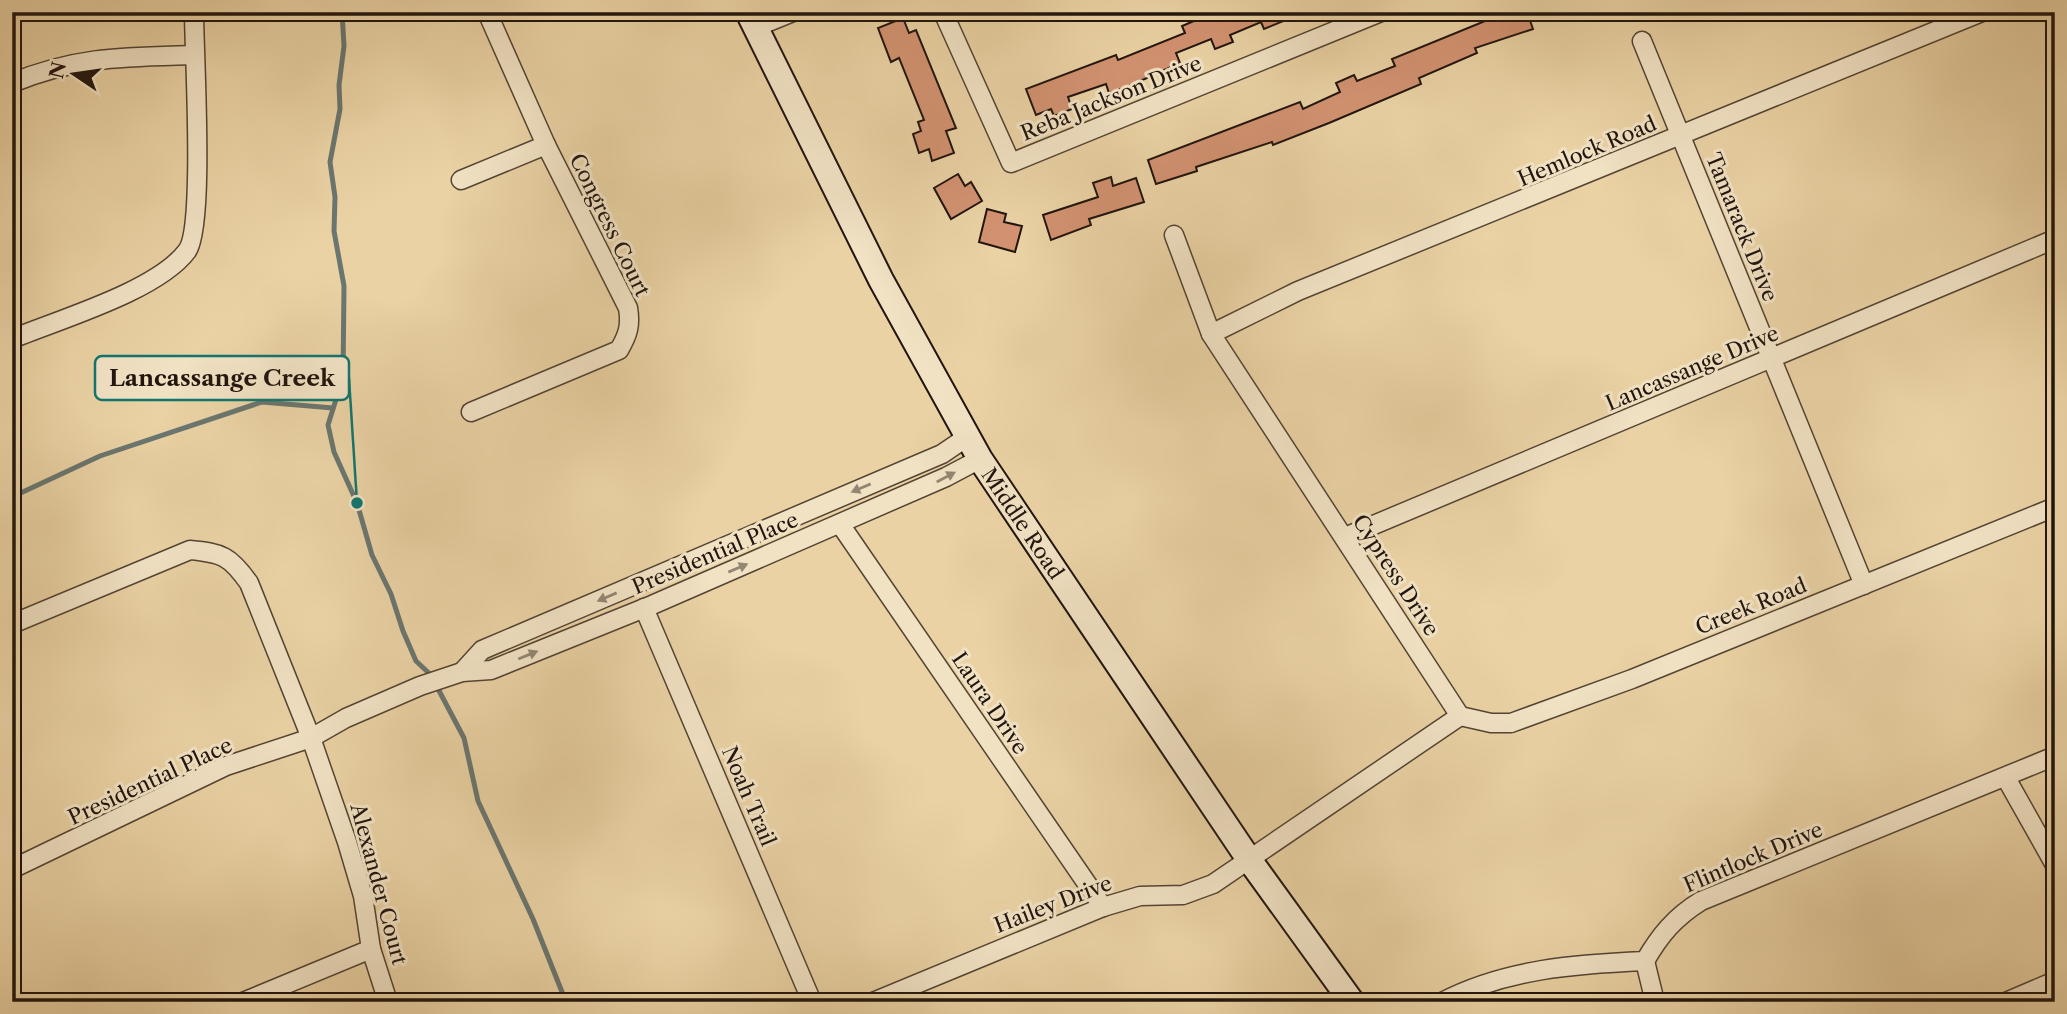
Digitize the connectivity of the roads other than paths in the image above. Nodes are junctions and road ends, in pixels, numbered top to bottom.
1 (194, 12) edge
2 (487, 12) edge
3 (793, 12) edge
4 (943, 12) edge
5 (1381, 12) edge
6 (1982, 12) edge
7 (752, 20) edge
8 (1642, 41) dead end
9 (194, 55) junction
10 (12, 82) edge
11 (1680, 136) junction
12 (546, 145) junction
13 (461, 180) dead end
14 (1174, 235) dead end
15 (2055, 239) edge
16 (1211, 334) junction
17 (12, 339) edge
18 (1771, 360) junction
19 (471, 412) dead end
20 (967, 438) junction
21 (980, 459) junction
22 (2055, 507) edge
23 (840, 524) junction
24 (1345, 537) junction
25 (1864, 585) junction
26 (644, 608) junction
27 (12, 624) edge
28 (454, 674) junction
29 (1460, 716) junction
30 (312, 738) junction
31 (2055, 756) edge
32 (2006, 778) junction
33 (1248, 858) junction
34 (2055, 865) edge
35 (12, 869) edge
36 (1102, 907) junction
37 (371, 949) junction
38 (1645, 961) junction
39 (2055, 981) edge
40 (243, 1002) edge
41 (388, 1002) edge
42 (812, 1002) edge
43 (873, 1002) edge
44 (1352, 1002) edge
45 (1442, 1002) edge
46 (1655, 1002) edge
47 (2006, 1002) edge

1 - 9 street
2 - 12 street, Congress Court
3 - 7 street
4 - 5 street, Reba Jackson Drive
6 - 11 street, Hemlock Road
7 - 20 main road, Middle Road
8 - 11 street, Tamarack Drive
9 - 10 street
9 - 17 street
11 - 16 street, Hemlock Road
11 - 18 street, Tamarack Drive
12 - 13 street
12 - 19 street, Congress Court
14 - 16 street, Cypress Drive
15 - 18 street, Lancassange Drive
16 - 24 street, Cypress Drive
18 - 24 street, Lancassange Drive
18 - 25 street, Tamarack Drive
20 - 21 main road, Middle Road
20 -> 28 street, Presidential Place
23 -> 21 street, Presidential Place
21 - 33 main road, Middle Road
22 - 25 street, Creek Road
26 -> 23 street, Presidential Place
23 - 36 street, Laura Drive
24 - 29 street, Cypress Drive
25 - 29 street, Creek Road
28 -> 26 street, Presidential Place
26 - 42 street, Noah Trail
27 - 30 street, Alexander Court
28 - 30 street, Presidential Place
29 - 33 street
30 - 35 street, Presidential Place
30 - 37 street, Alexander Court
31 - 32 street, Flintlock Drive
32 - 34 street
32 - 38 street, Flintlock Drive
33 - 36 street, Hailey Drive
33 - 44 main road, Middle Road
36 - 43 street, Hailey Drive
37 - 40 street
37 - 41 street, Alexander Court
38 - 45 street
38 - 46 street
39 - 47 street

